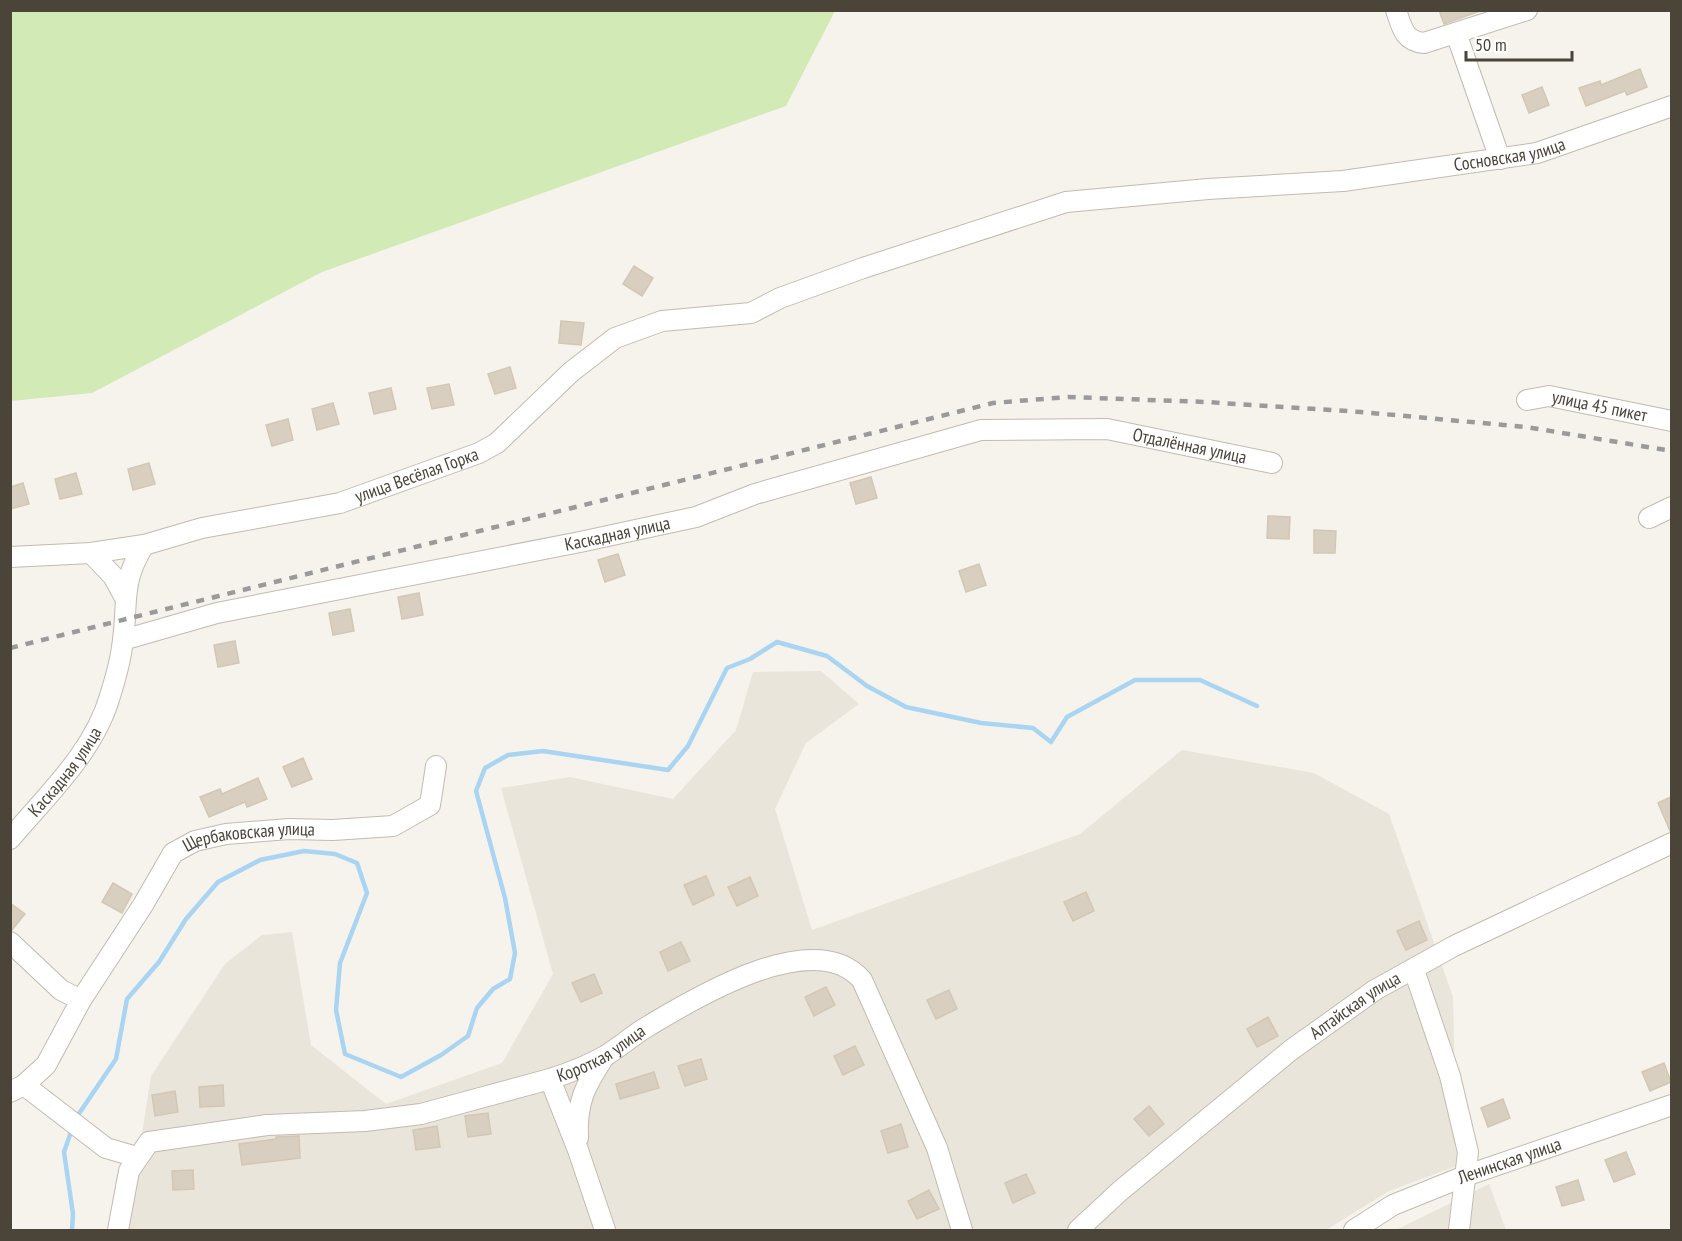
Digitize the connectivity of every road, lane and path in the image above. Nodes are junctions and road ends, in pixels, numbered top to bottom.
1 (1396, 10) edge
2 (1527, 10) edge
3 (1456, 33) junction
4 (1671, 106) edge
5 (1500, 159) junction
6 (780, 298) joint
7 (1527, 399) dead end
8 (1671, 421) edge
9 (1107, 429) joint
10 (1272, 464) dead end
11 (1671, 507) edge
12 (1649, 518) dead end
13 (144, 545) junction
14 (91, 554) junction
15 (10, 557) edge
16 (124, 596) junction
17 (123, 640) junction
18 (436, 766) dead end
19 (10, 838) edge
20 (1671, 843) edge
21 (10, 942) edge
22 (1414, 970) junction
23 (81, 1000) junction
24 (605, 1055) junction
25 (550, 1079) junction
26 (17, 1089) edge
27 (1671, 1105) edge
28 (578, 1150) junction
29 (137, 1156) junction
30 (1465, 1176) junction
31 (118, 1230) edge
32 (605, 1230) edge
33 (962, 1230) edge
34 (1078, 1230) edge
35 (1354, 1230) edge
36 (1459, 1230) edge

1 - 3 street
2 - 3 street
3 - 5 street
4 - 5 street, Сосновская улица
5 - 6 street, Сосновская улица
6 - 13 street, улица Весёлая Горка
7 - 8 street, улица 45 пикет
9 - 10 street, Отдалённая улица
9 - 17 street, Каскадная улица
11 - 12 street
13 - 14 street, улица Весёлая Горка
13 - 16 street, Каскадная улица
14 - 15 street, улица Весёлая Горка
14 - 16 street
16 - 17 street, Каскадная улица
17 - 19 street, Каскадная улица
18 - 23 street, Щербаковская улица
20 - 22 street, Алтайская улица
21 - 23 street
22 - 30 street
22 - 34 street, Алтайская улица
23 - 26 street, Щербаковская улица
24 - 25 street, Короткая улица
24 - 28 street
24 - 33 street, Короткая улица
25 - 28 street
25 - 29 street, Короткая улица
26 - 29 street
27 - 30 street, Ленинская улица
28 - 32 street
29 - 31 street
30 - 35 street, Ленинская улица
30 - 36 street

